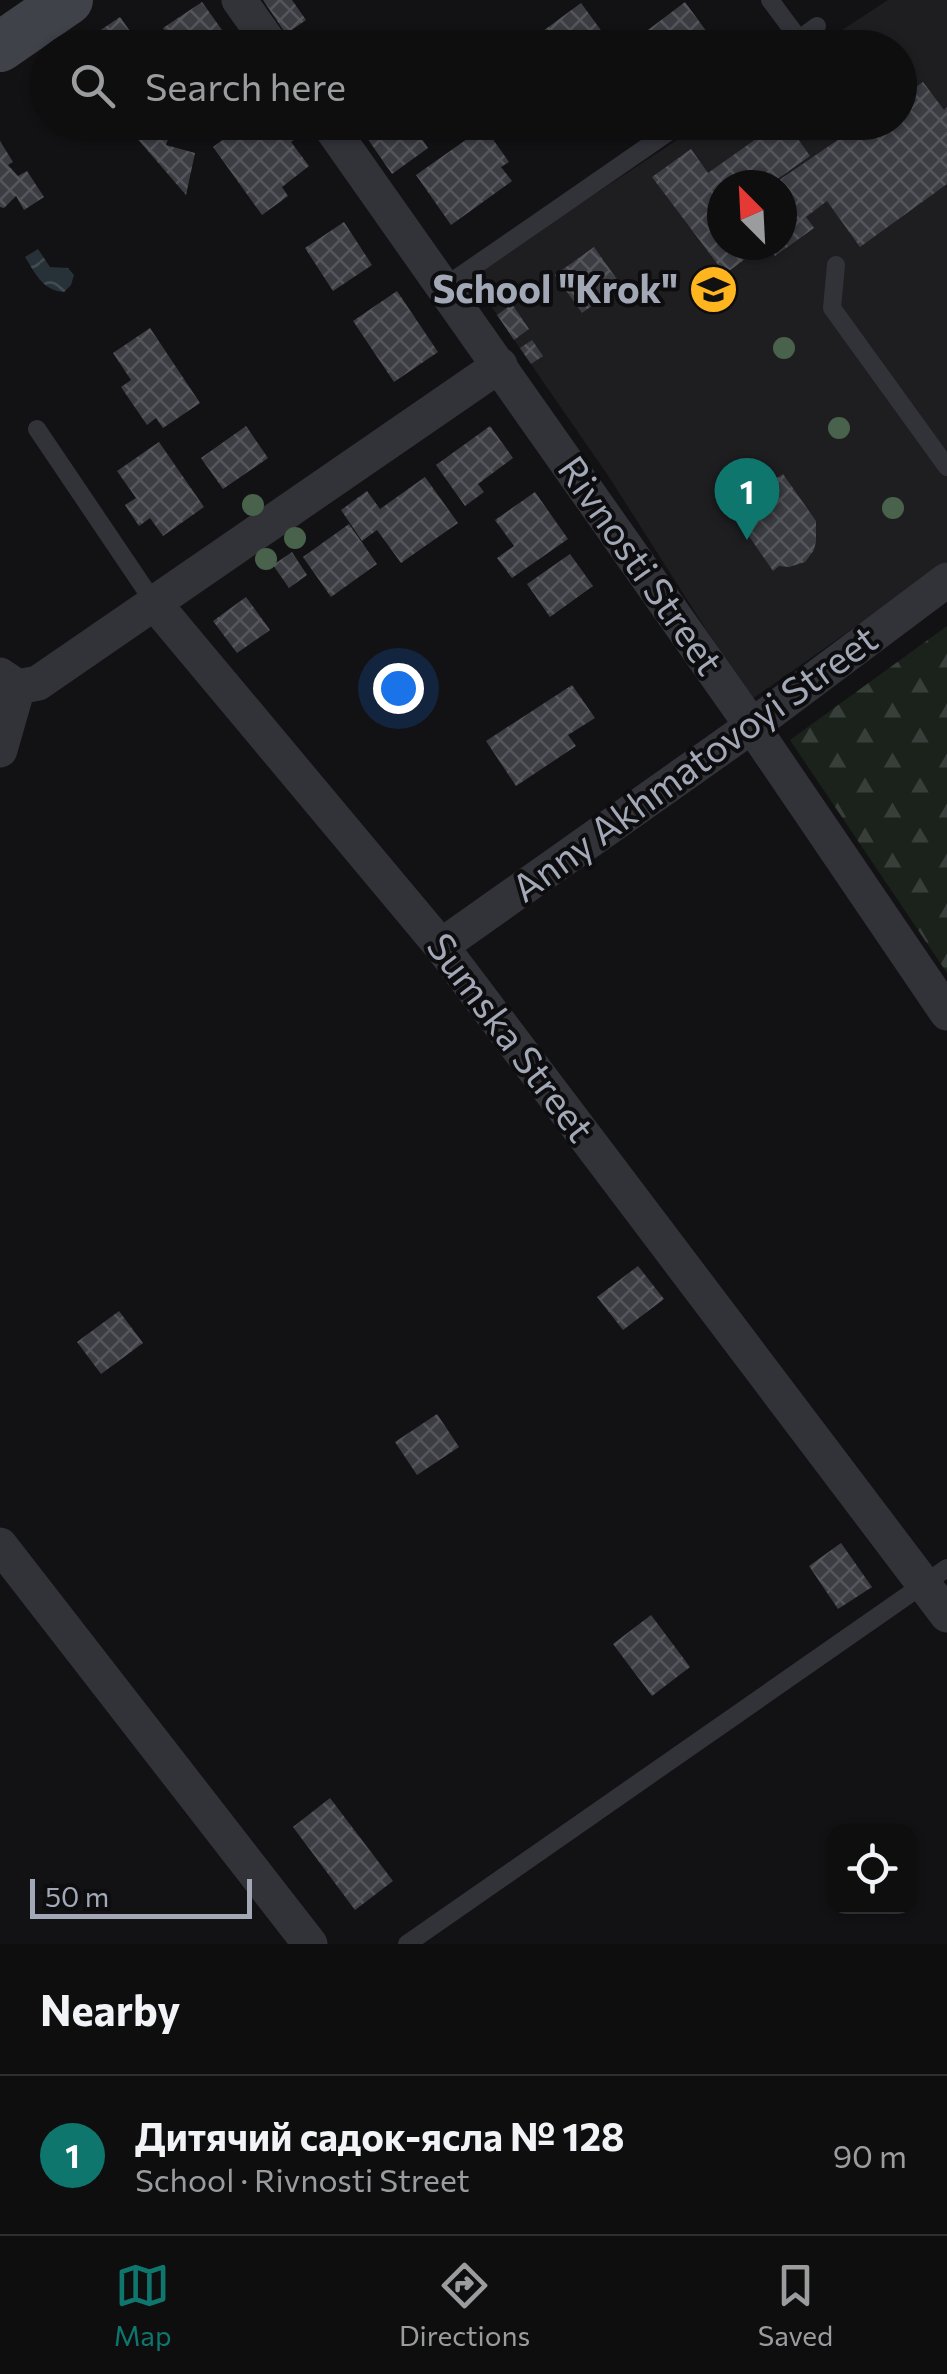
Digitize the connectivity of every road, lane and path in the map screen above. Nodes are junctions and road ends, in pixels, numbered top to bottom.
1 (68, 0) edge
2 (239, 0) edge
3 (770, 0) edge
4 (817, 26) dead end
5 (260, 30) edge
6 (786, 30) edge
7 (811, 30) edge
8 (0, 46) edge
9 (339, 140) edge
10 (657, 140) edge
11 (836, 266) dead end
12 (444, 288) junction
13 (500, 365) junction
14 (36, 429) dead end
15 (947, 467) edge
16 (947, 580) edge
17 (155, 604) junction
18 (9, 681) edge
19 (752, 726) junction
20 (0, 750) edge
21 (442, 946) junction
22 (947, 1012) edge
23 (0, 1545) edge
24 (935, 1576) edge
25 (947, 1615) edge
26 (310, 1944) edge
27 (407, 1944) edge

1 - 8 street
2 - 5 street
3 - 6 lane
4 - 7 lane
9 - 12 street, Rivnosti Street
10 - 12 lane
11 - 15 lane
12 - 13 street, Rivnosti Street
13 - 17 street
13 - 19 street, Rivnosti Street
14 - 17 lane
16 - 19 street, Anny Akhmatovoyi Street
17 - 18 street
17 - 21 street, Sumska Street
18 - 20 street
19 - 21 street, Anny Akhmatovoyi Street
19 - 22 street, Rivnosti Street
21 - 24 street, Sumska Street
23 - 26 street
24 - 25 street, Sumska Street
24 - 27 lane

